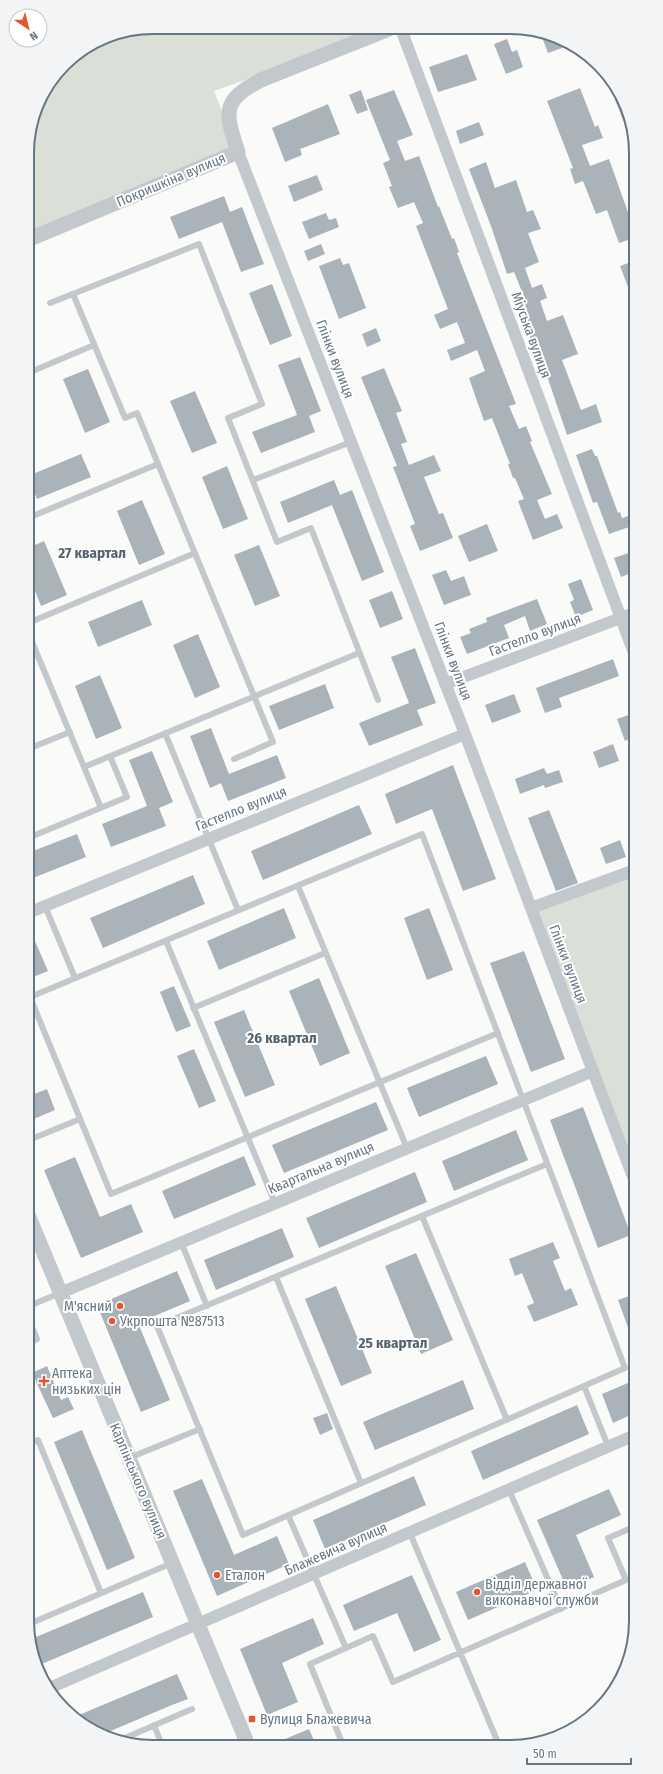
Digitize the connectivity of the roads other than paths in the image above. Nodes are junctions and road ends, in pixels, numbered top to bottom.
1 (376, 34) edge
2 (403, 34) edge
3 (238, 152) junction
4 (34, 237) edge
5 (73, 294) junction
6 (50, 303) dead end
7 (94, 345) junction
8 (34, 370) edge
9 (351, 442) junction
10 (158, 464) junction
11 (252, 480) junction
12 (34, 516) edge
13 (195, 553) junction
14 (629, 616) edge
15 (621, 618) junction
16 (34, 620) edge
17 (629, 640) edge
18 (34, 646) edge
19 (359, 653) junction
20 (446, 684) junction
21 (254, 696) junction
22 (378, 700) dead end
23 (70, 732) junction
24 (165, 733) junction
25 (465, 734) junction
26 (34, 747) edge
27 (110, 756) junction
28 (234, 759) dead end
29 (84, 767) junction
30 (101, 808) junction
31 (34, 836) edge
32 (209, 839) junction
33 (629, 872) edge
34 (298, 886) junction
35 (45, 906) junction
36 (531, 908) junction
37 (238, 910) junction
38 (34, 911) edge
39 (166, 941) junction
40 (325, 952) junction
41 (76, 978) junction
42 (34, 995) edge
43 (34, 1007) edge
44 (193, 1008) junction
45 (498, 1033) junction
46 (593, 1071) junction
47 (379, 1082) junction
48 (523, 1100) junction
49 (80, 1119) junction
50 (34, 1138) edge
51 (247, 1138) junction
52 (407, 1148) junction
53 (629, 1155) edge
54 (547, 1164) junction
55 (275, 1203) junction
56 (422, 1216) junction
57 (34, 1229) edge
58 (181, 1242) junction
59 (276, 1277) junction
60 (60, 1293) junction
61 (34, 1304) edge
62 (207, 1306) junction
63 (34, 1332) edge
64 (34, 1340) edge
65 (584, 1386) junction
66 (506, 1420) junction
67 (200, 1429) junction
68 (629, 1438) edge
69 (34, 1442) edge
70 (608, 1446) junction
71 (129, 1458) junction
72 (361, 1483) junction
73 (509, 1490) junction
74 (288, 1515) junction
75 (629, 1529) edge
76 (410, 1533) junction
77 (172, 1563) junction
78 (314, 1574) junction
79 (101, 1593) junction
80 (561, 1609) junction
81 (34, 1622) edge
82 (198, 1625) junction
83 (346, 1648) junction
84 (460, 1653) junction
85 (54, 1686) edge
86 (192, 1709) dead end
87 (154, 1725) junction
88 (127, 1737) edge
89 (160, 1740) edge
90 (246, 1740) edge
91 (341, 1740) edge
92 (497, 1740) edge

1 - 3 street, Покришкіна вулиця
2 - 15 street, Міуська вулиця
3 - 4 street, Покришкіна вулиця
3 - 9 street, Глінки вулиця
5 - 6 lane
5 - 7 lane
5 - 11 lane
7 - 8 lane
7 - 10 lane
9 - 11 lane
9 - 20 street, Глінки вулиця
10 - 12 lane
10 - 13 lane
11 - 19 lane
13 - 16 lane
13 - 21 lane
14 - 15 street, Гастелло вулиця
15 - 17 street, Міуська вулиця
15 - 20 street, Гастелло вулиця
18 - 23 lane
19 - 21 lane
19 - 22 lane
20 - 25 street, Глінки вулиця
21 - 24 lane
21 - 28 lane
23 - 26 lane
23 - 29 lane
24 - 27 lane
24 - 32 lane
25 - 32 street, Гастелло вулиця
25 - 36 street, Глінки вулиця
27 - 29 lane
27 - 30 lane
29 - 30 lane
30 - 31 lane
32 - 35 street, Гастелло вулиця
32 - 37 lane
33 - 36 street
34 - 37 lane
34 - 40 lane
34 - 45 lane
35 - 38 street, Гастелло вулиця
35 - 41 lane
36 - 46 street, Глінки вулиця
37 - 39 lane
39 - 41 lane
39 - 44 lane
40 - 44 lane
40 - 47 lane
41 - 42 lane
43 - 49 lane
44 - 51 lane
45 - 47 lane
45 - 48 lane
46 - 48 street, Квартальна вулиця
46 - 53 street, Глінки вулиця
47 - 51 lane
47 - 52 lane
48 - 52 street, Квартальна вулиця
48 - 54 lane
49 - 50 lane
49 - 51 lane
51 - 55 lane
52 - 55 street, Квартальна вулиця
54 - 56 lane
54 - 65 lane
55 - 58 street, Квартальна вулиця
56 - 59 lane
56 - 66 lane
57 - 60 street, Карпінського вулиця
58 - 60 street, Квартальна вулиця
58 - 62 lane
59 - 62 lane
59 - 72 lane
60 - 61 lane
60 - 71 street, Карпінського вулиця
62 - 67 lane
63 - 64 lane
65 - 66 lane
65 - 70 lane
66 - 72 lane
67 - 71 lane
67 - 74 lane
68 - 70 street, Блажевича вулиця
69 - 79 lane
70 - 73 street, Блажевича вулиця
71 - 77 street, Карпінського вулиця
72 - 74 lane
73 - 76 street, Блажевича вулиця
73 - 80 lane
74 - 78 lane
75 - 80 lane
76 - 78 street, Блажевича вулиця
76 - 84 lane
77 - 79 lane
77 - 82 street, Карпінського вулиця
78 - 82 street, Блажевича вулиця
78 - 83 lane
79 - 81 lane
80 - 84 lane
82 - 85 street, Блажевича вулиця
82 - 90 street, Карпінського вулиця
83 - 84 lane
83 - 91 lane
84 - 92 lane
86 - 87 lane
87 - 88 lane
87 - 89 lane

